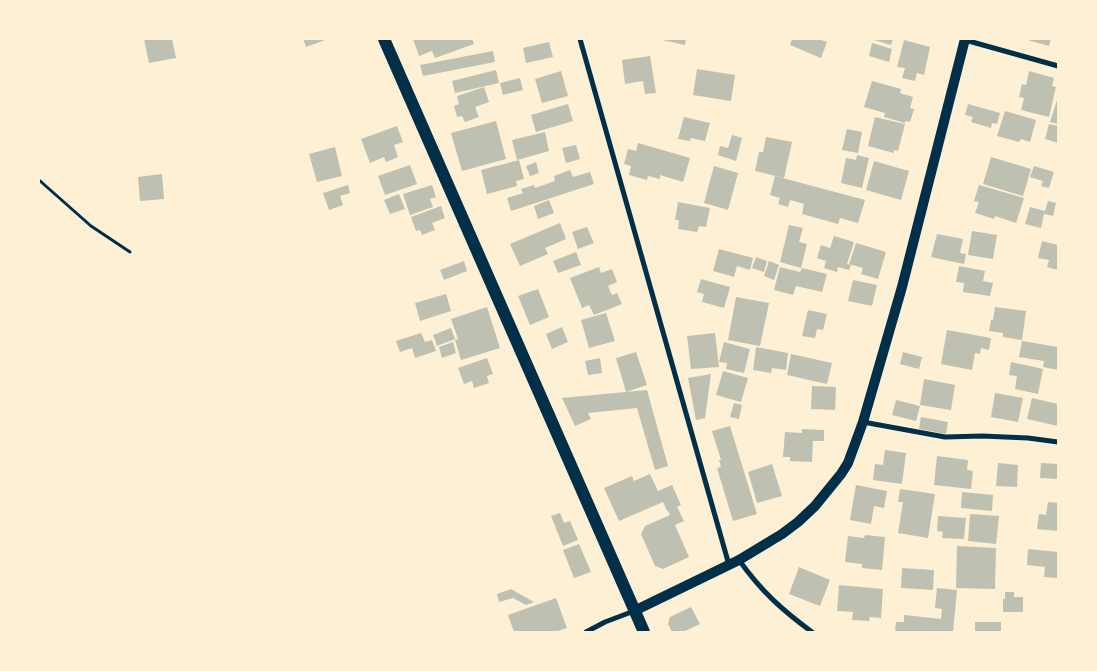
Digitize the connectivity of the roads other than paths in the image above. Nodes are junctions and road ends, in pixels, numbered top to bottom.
1 (384, 39) edge
2 (580, 39) edge
3 (965, 39) edge
4 (1058, 66) edge
5 (863, 422) junction
6 (1058, 442) edge
7 (740, 560) junction
8 (729, 565) junction
9 (634, 611) junction
10 (586, 632) edge
11 (644, 632) edge
12 (812, 632) edge

1 - 9 main road
2 - 8 street
3 - 4 street
3 - 5 main road
5 - 6 street
5 - 7 main road
7 - 8 main road
7 - 12 street
8 - 9 main road
9 - 10 street
9 - 11 main road

